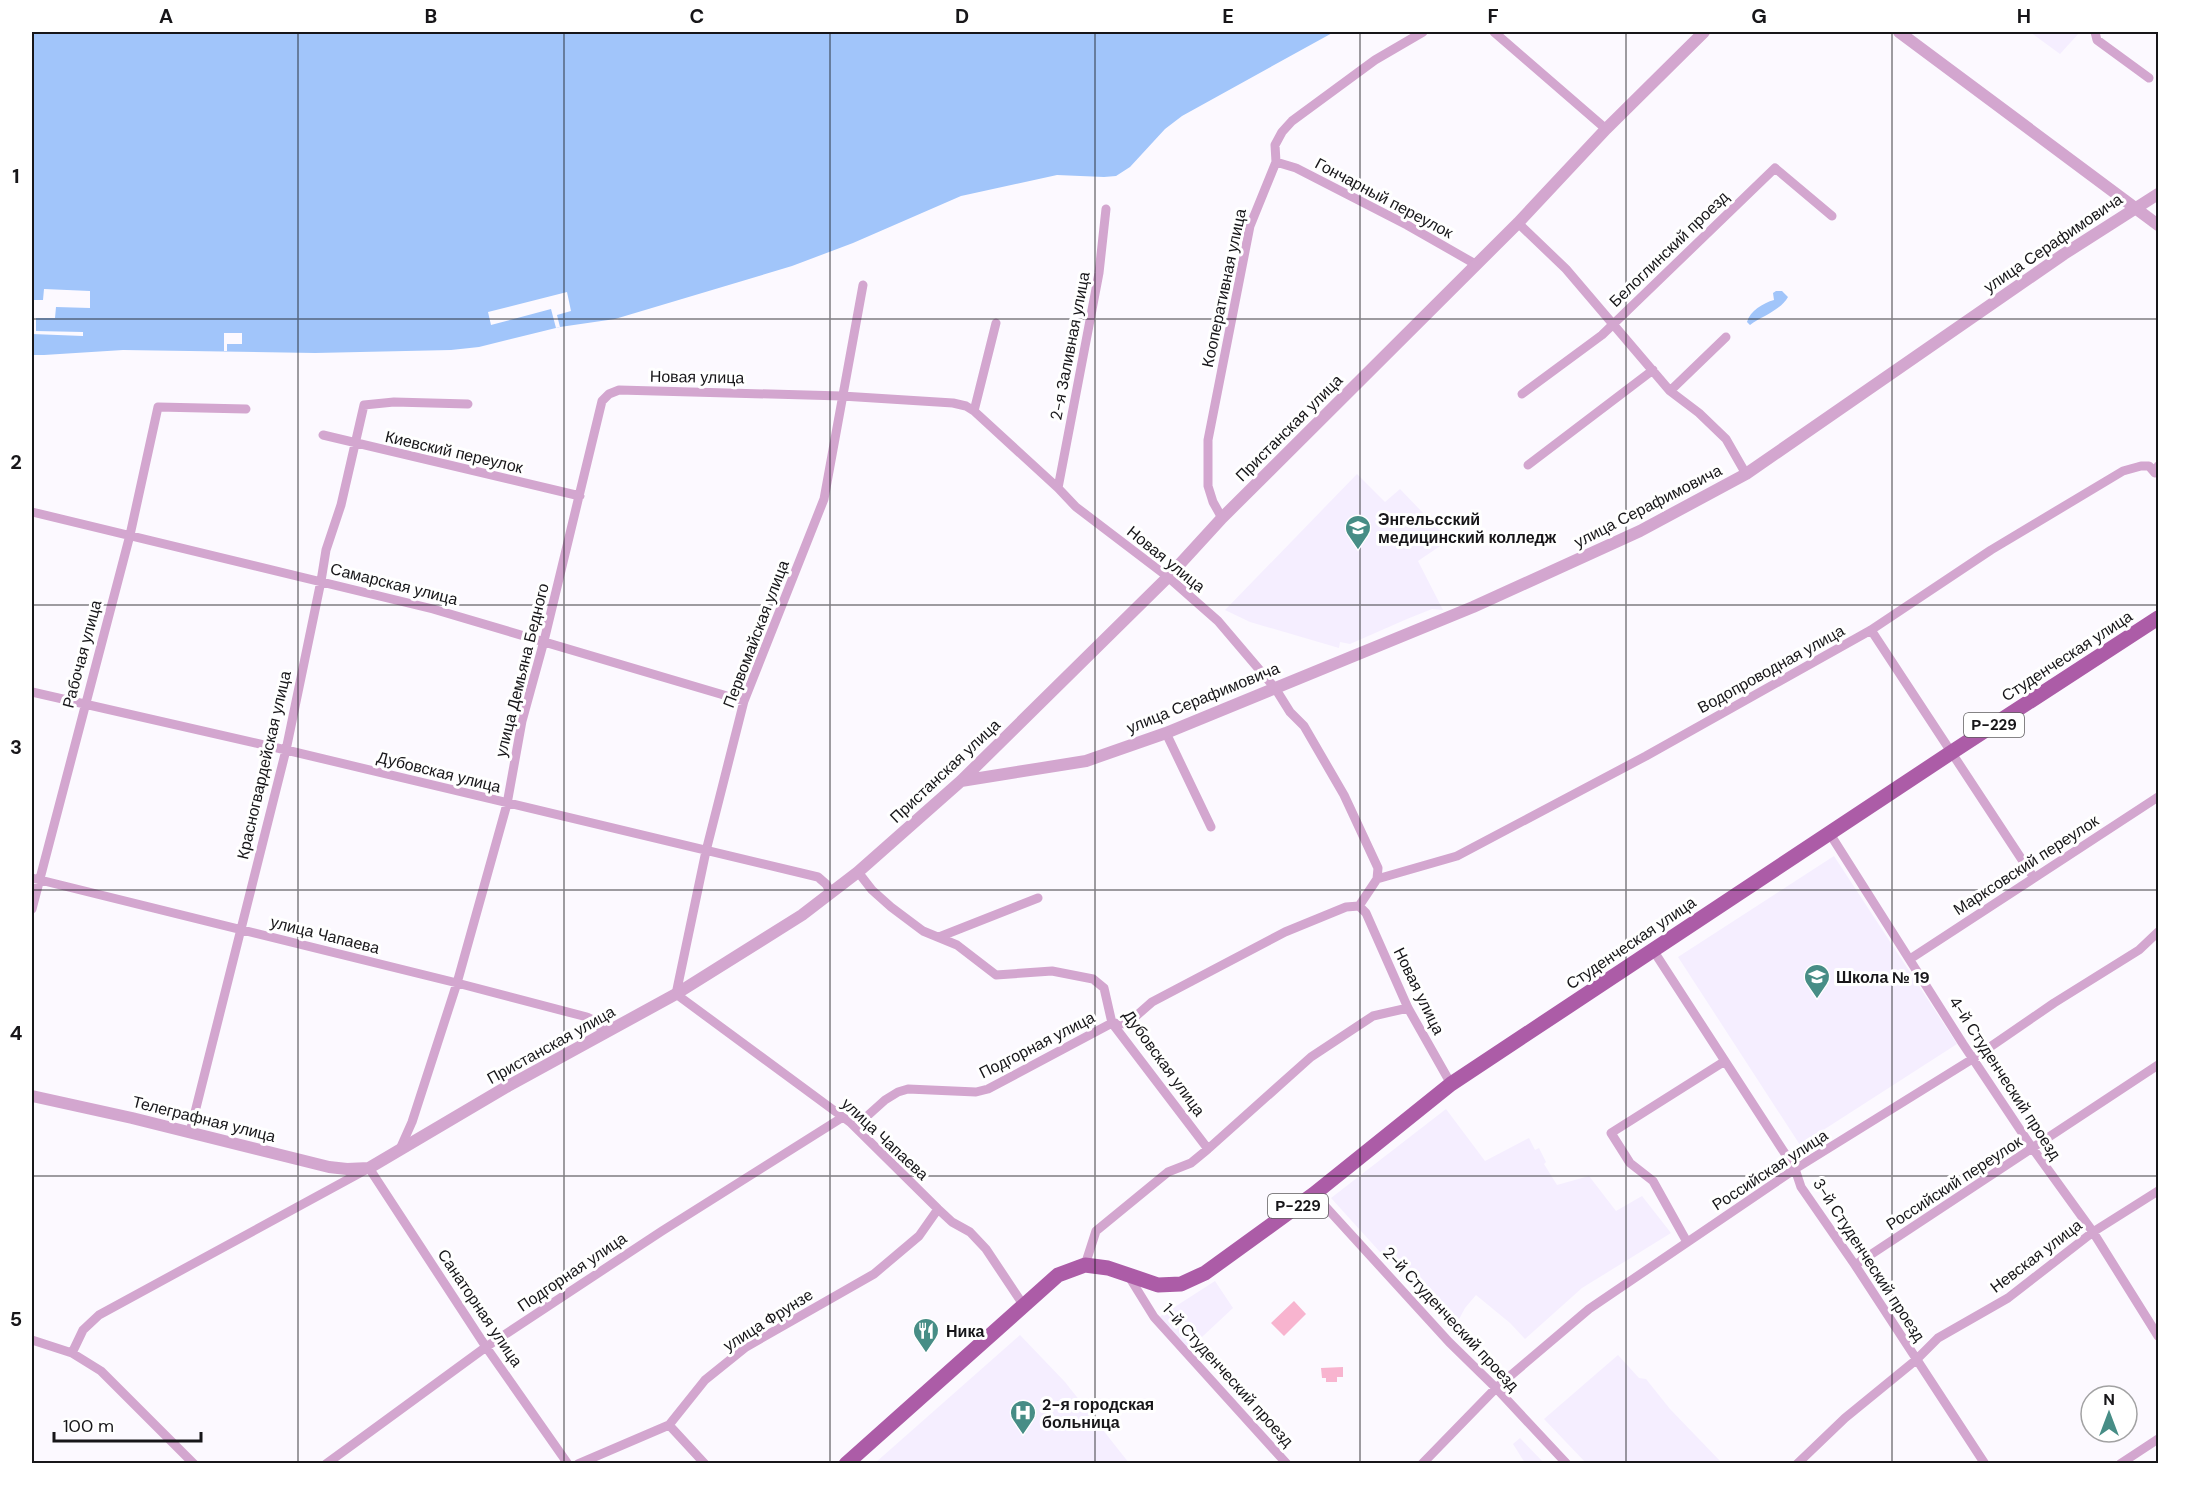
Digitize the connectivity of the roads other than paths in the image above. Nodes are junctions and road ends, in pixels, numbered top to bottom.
1 (1423, 32) edge
2 (1494, 32) edge
3 (1704, 32) edge
4 (1899, 32) edge
5 (2095, 32) edge
6 (2149, 78) dead end
7 (1606, 129) junction
8 (1276, 162) junction
9 (2158, 194) edge
10 (2137, 207) junction
11 (1106, 209) dead end
12 (1832, 216) dead end
13 (1518, 224) junction
14 (2158, 225) edge
15 (1477, 265) junction
16 (862, 285) dead end
17 (996, 323) dead end
18 (1613, 323) junction
19 (1726, 337) dead end
20 (1653, 370) junction
21 (1670, 391) junction
22 (1522, 394) dead end
23 (842, 396) junction
24 (602, 401) joint
25 (468, 404) dead end
26 (246, 409) dead end
27 (974, 411) junction
28 (322, 435) dead end
29 (354, 444) junction
30 (1528, 465) dead end
31 (2157, 473) edge
32 (1746, 474) junction
33 (1058, 488) junction
34 (580, 495) junction
35 (32, 512) edge
36 (1222, 518) junction
37 (130, 535) junction
38 (1168, 577) junction
39 (321, 581) junction
40 (2158, 618) edge
41 (1871, 630) junction
42 (544, 641) junction
43 (1275, 688) junction
44 (32, 692) edge
45 (744, 701) junction
46 (84, 704) junction
47 (1166, 733) junction
48 (286, 750) junction
49 (1952, 752) junction
50 (961, 781) junction
51 (2158, 797) edge
52 (507, 804) junction
53 (1211, 827) dead end
54 (1830, 834) junction
55 (706, 851) junction
56 (858, 872) junction
57 (2034, 878) junction
58 (35, 879) edge
59 (1377, 879) junction
60 (831, 893) junction
61 (1038, 898) dead end
62 (1359, 906) junction
63 (32, 909) edge
64 (240, 930) junction
65 (2158, 932) edge
66 (939, 937) junction
67 (1653, 950) junction
68 (1910, 959) junction
69 (457, 982) junction
70 (676, 994) junction
71 (1408, 1008) junction
72 (1112, 1023) junction
73 (605, 1034) junction
74 (1974, 1058) junction
75 (1725, 1061) junction
76 (2158, 1065) edge
77 (1452, 1084) junction
78 (32, 1096) edge
79 (843, 1117) junction
80 (855, 1127) junction
81 (190, 1132) junction
82 (1208, 1149) junction
83 (2033, 1149) junction
84 (399, 1151) junction
85 (369, 1168) junction
86 (1795, 1169) junction
87 (2158, 1191) edge
88 (1314, 1194) junction
89 (938, 1209) junction
90 (2093, 1232) junction
91 (1688, 1242) junction
92 (1085, 1265) junction
93 (1855, 1265) junction
94 (1128, 1275) junction
95 (1024, 1306) junction
96 (2158, 1315) edge
97 (2149, 1321) junction
98 (2158, 1336) edge
99 (32, 1340) edge
100 (486, 1347) junction
101 (72, 1353) junction
102 (1916, 1360) junction
103 (1496, 1388) junction
104 (669, 1425) junction
105 (2158, 1439) edge
106 (194, 1464) edge
107 (326, 1464) edge
108 (568, 1464) edge
109 (578, 1464) edge
110 (705, 1464) edge
111 (846, 1464) edge
112 (1287, 1464) edge
113 (1422, 1464) edge
114 (1567, 1464) edge
115 (1797, 1464) edge
116 (1985, 1464) edge
117 (2120, 1464) edge

1 - 8 street, Кооперативная улица
2 - 7 street
3 - 7 street, Пристанская улица
4 - 10 street
5 - 6 street
7 - 13 street, Пристанская улица
8 - 15 street, Гончарный переулок
8 - 36 street, Кооперативная улица
9 - 10 street, улица Серафимовича
10 - 14 street
10 - 32 street, улица Серафимовича
11 - 33 street, 2-я Заливная улица
12 - 18 street, Белоглинский проезд
13 - 15 street, Пристанская улица
13 - 18 street
15 - 36 street, Пристанская улица
16 - 23 street, Первомайская улица
17 - 27 street
18 - 20 street
18 - 22 street, Белоглинский проезд
19 - 21 street
20 - 21 street
20 - 30 street
21 - 32 street
23 - 24 street, Новая улица
23 - 27 street, Новая улица
23 - 45 street, Первомайская улица
24 - 34 street, улица Демьяна Бедного
25 - 29 street, Красногвардейская улица
26 - 37 street, Рабочая улица
27 - 33 street, Новая улица
28 - 29 street, Киевский переулок
29 - 34 street, Киевский переулок
29 - 39 street, Красногвардейская улица
31 - 41 street, Водопроводная улица
32 - 43 street, улица Серафимовича
33 - 38 street, Новая улица
34 - 42 street, улица Демьяна Бедного
35 - 37 street, Самарская улица
36 - 38 street, Пристанская улица
37 - 39 street, Самарская улица
37 - 46 street, Рабочая улица
38 - 43 street, Новая улица
38 - 50 street, Пристанская улица
39 - 42 street, Самарская улица
39 - 48 street, Красногвардейская улица
40 - 49 main road, Студенческая улица / Р-229
41 - 49 street
41 - 59 street, Водопроводная улица
42 - 45 street, Самарская улица
42 - 52 street, улица Демьяна Бедного
43 - 47 street, улица Серафимовича
43 - 59 street, Новая улица
44 - 46 street, Дубовская улица
45 - 55 street, Первомайская улица
46 - 48 street, Дубовская улица
46 - 58 street, Рабочая улица
47 - 50 street, улица Серафимовича
47 - 53 street
48 - 52 street, Дубовская улица
48 - 64 street, Красногвардейская улица
49 - 54 main road, Студенческая улица / Р-229
49 - 57 street
50 - 56 street, Пристанская улица
51 - 57 street, Марксовский переулок
52 - 55 street, Дубовская улица
52 - 69 street, улица Демьяна Бедного
54 - 67 main road, Студенческая улица / Р-229
54 - 68 street, 4-й Студенческий проезд
55 - 60 street, Дубовская улица
55 - 70 street, Первомайская улица
56 - 60 street, Пристанская улица
56 - 66 street, Дубовская улица
57 - 68 street, Марксовский переулок
58 - 63 street, Рабочая улица
58 - 64 street, улица Чапаева
59 - 62 street
60 - 70 street, Пристанская улица
61 - 66 street
62 - 71 street, Новая улица
62 - 72 street, Подгорная улица
64 - 69 street, улица Чапаева
64 - 81 street, Красногвардейская улица
65 - 74 street, Российская улица
66 - 72 street, Дубовская улица
67 - 75 street, 3-й Студенческий проезд
67 - 77 main road, Студенческая улица / Р-229
68 - 74 street, 4-й Студенческий проезд
69 - 73 street, улица Чапаева
69 - 84 street, улица Демьяна Бедного
70 - 73 street, Пристанская улица
70 - 79 street, улица Чапаева
71 - 77 street, Новая улица
71 - 82 street
72 - 80 street, Подгорная улица
72 - 82 street, Дубовская улица
73 - 84 street, Пристанская улица
74 - 83 street, 4-й Студенческий проезд
74 - 86 street, Российская улица
75 - 86 street, 3-й Студенческий проезд
75 - 91 street
76 - 83 street, Российский переулок
77 - 88 main road, Студенческая улица / Р-229
78 - 81 street, Телеграфная улица
79 - 80 street, улица Чапаева
79 - 100 street, Подгорная улица
80 - 89 street, улица Чапаева
81 - 85 street, Телеграфная улица
82 - 92 street
83 - 90 street, 4-й Студенческий проезд
83 - 93 street, Российский переулок
84 - 85 street, Пристанская улица
85 - 100 street, Санаторная улица
85 - 101 street, Пристанская улица
86 - 91 street, Российская улица
86 - 93 street, 3-й Студенческий проезд
87 - 90 street, Невская улица
88 - 94 main road, Студенческая улица / Р-229
88 - 103 street, 2-й Студенческий проезд
89 - 95 street, улица Чапаева
89 - 104 street, улица Фрунзе
90 - 97 street, 4-й Студенческий проезд
90 - 102 street, Невская улица
91 - 103 street, Российская улица
92 - 94 main road, Р-229
92 - 95 main road
93 - 102 street, 3-й Студенческий проезд
94 - 112 street, 1-й Студенческий проезд
95 - 111 main road
96 - 97 street
97 - 98 street, 4-й Студенческий проезд
99 - 101 street
100 - 107 street, Подгорная улица
100 - 108 street, Санаторная улица
101 - 106 street
102 - 115 street, Невская улица
102 - 116 street, 3-й Студенческий проезд
103 - 113 street, Российская улица
103 - 114 street, 2-й Студенческий проезд
104 - 109 street, улица Фрунзе
104 - 110 street
105 - 117 street

